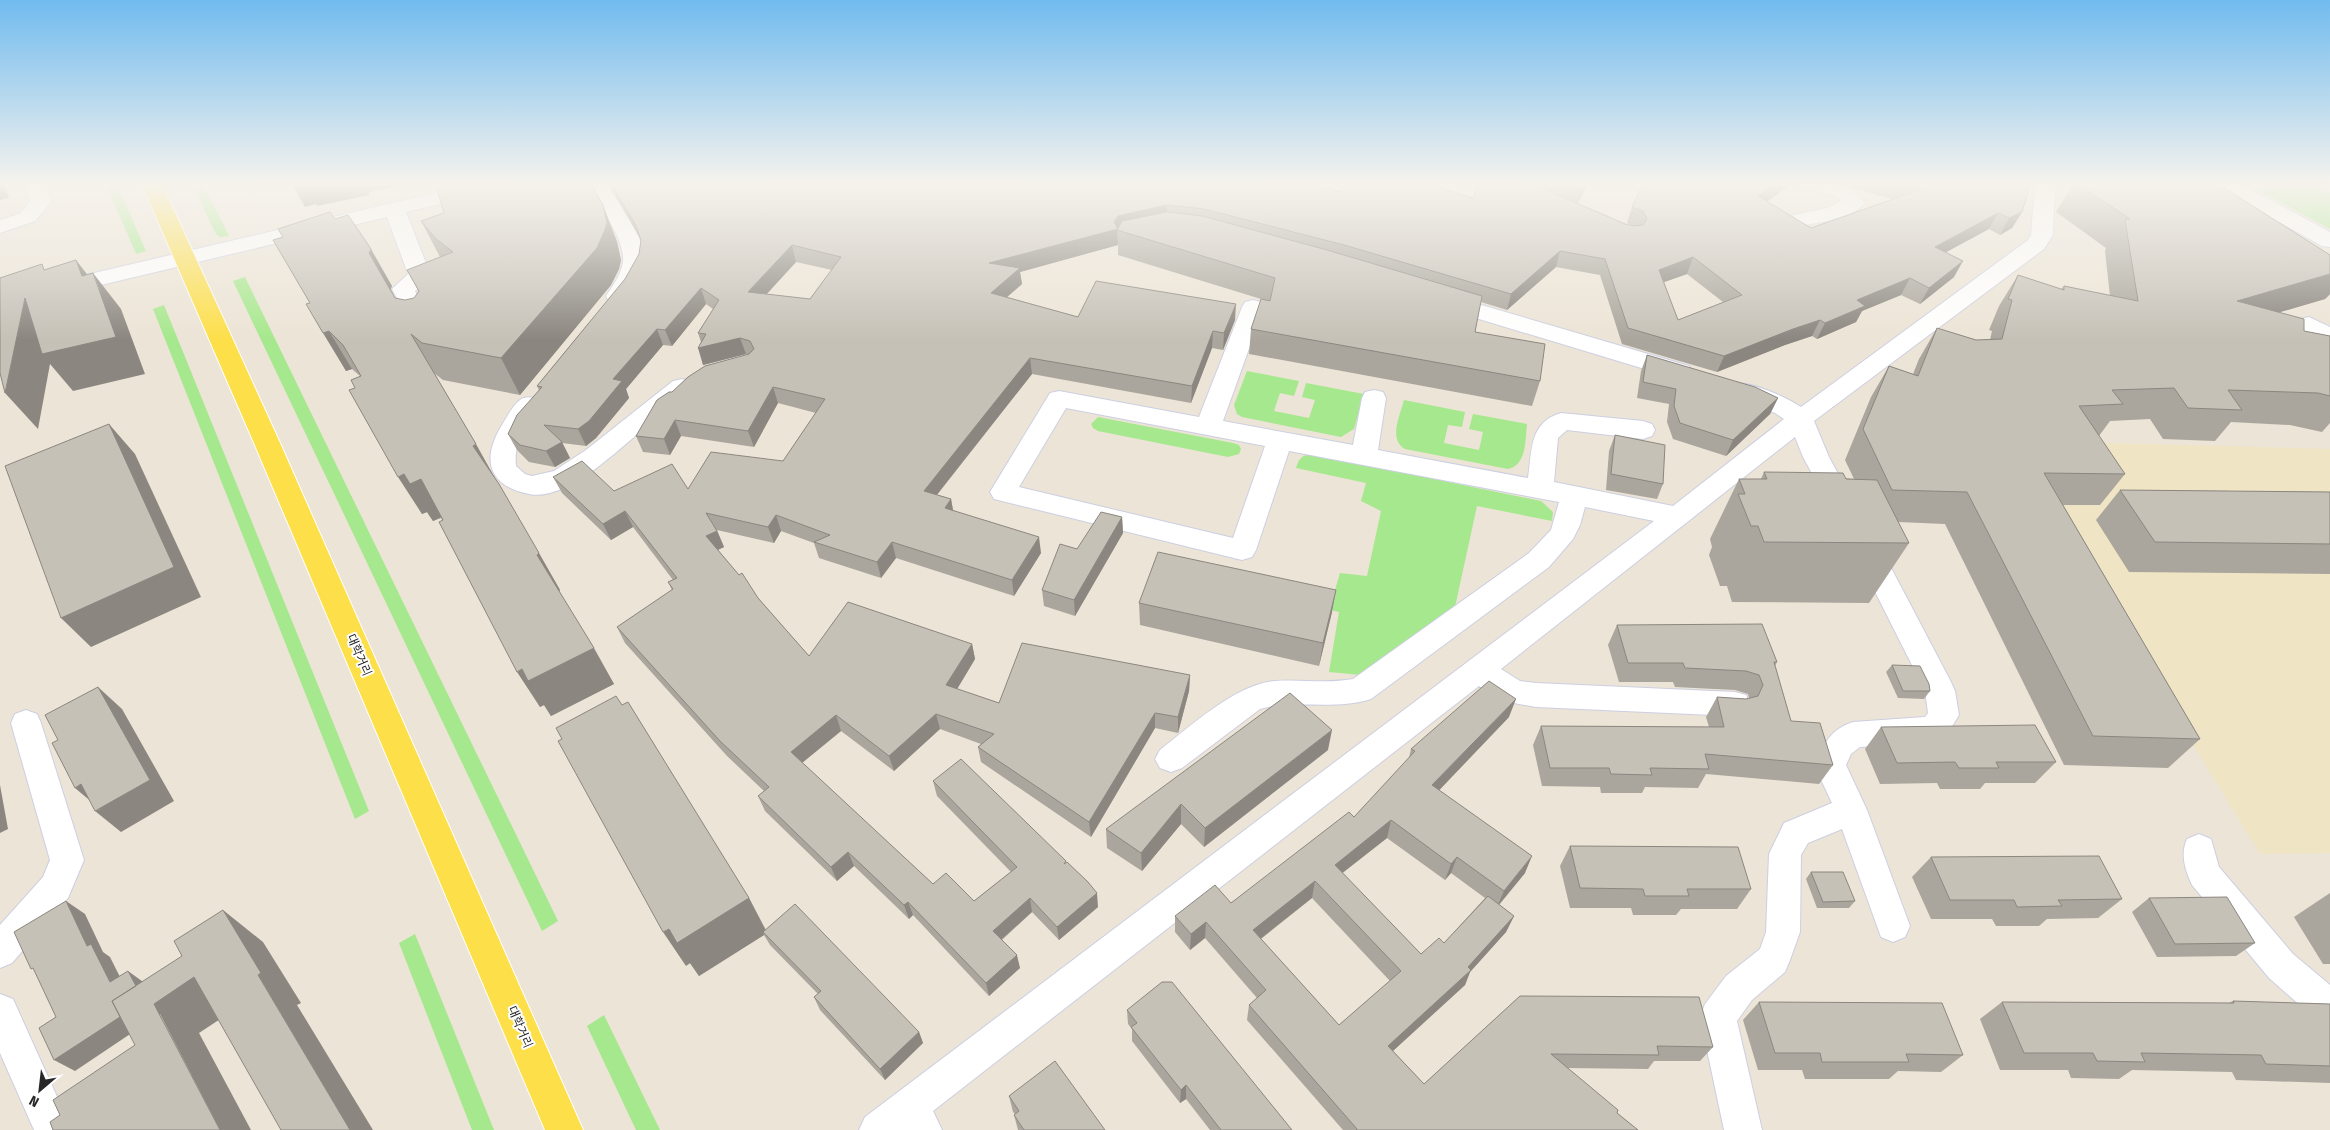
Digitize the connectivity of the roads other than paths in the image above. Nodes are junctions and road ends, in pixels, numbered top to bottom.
1 (173, 235) edge
2 (288, 235) edge
3 (404, 235) edge
4 (625, 235) edge
5 (2042, 235) edge
6 (2319, 235) edge
7 (2330, 241) edge
8 (184, 260) junction
9 (1418, 294) edge
10 (0, 302) edge
11 (1254, 307) dead end
12 (603, 312) edge
13 (2309, 324) dead end
14 (426, 329) edge
15 (2330, 337) edge
16 (702, 375) edge
17 (541, 390) edge
18 (1374, 398) dead end
19 (1801, 419) junction
20 (1208, 427) junction
21 (1643, 430) dead end
22 (1280, 440) junction
23 (1364, 456) junction
24 (1540, 489) junction
25 (1574, 496) junction
26 (1678, 517) junction
27 (1478, 670) junction
28 (1735, 704) edge
29 (26, 723) dead end
30 (1170, 759) dead end
31 (1851, 810) junction
32 (2199, 849) dead end
33 (1893, 926) dead end
34 (0, 951) edge
35 (2330, 1008) edge
36 (0, 1012) edge
37 (916, 1118) edge
38 (54, 1130) edge
39 (564, 1130) edge
40 (878, 1130) edge
41 (1743, 1130) edge

1 - 8 main road, 대학거리
2 - 8 street
3 - 14 street
4 - 12 street
5 - 19 street
6 - 7 street
8 - 10 street
8 - 39 main road, 대학거리
9 - 19 street
11 - 20 street
13 - 15 street
16 - 17 street
18 - 23 street
19 - 26 street
19 - 31 street
20 - 22 street
20 - 22 street
21 - 24 street
22 - 23 street
23 - 24 street
24 - 25 street
25 - 26 street
25 - 30 street
26 - 27 street
27 - 28 street
27 - 37 street
29 - 34 street
31 - 33 street
31 - 41 street
32 - 35 street
36 - 38 street
37 - 40 street

